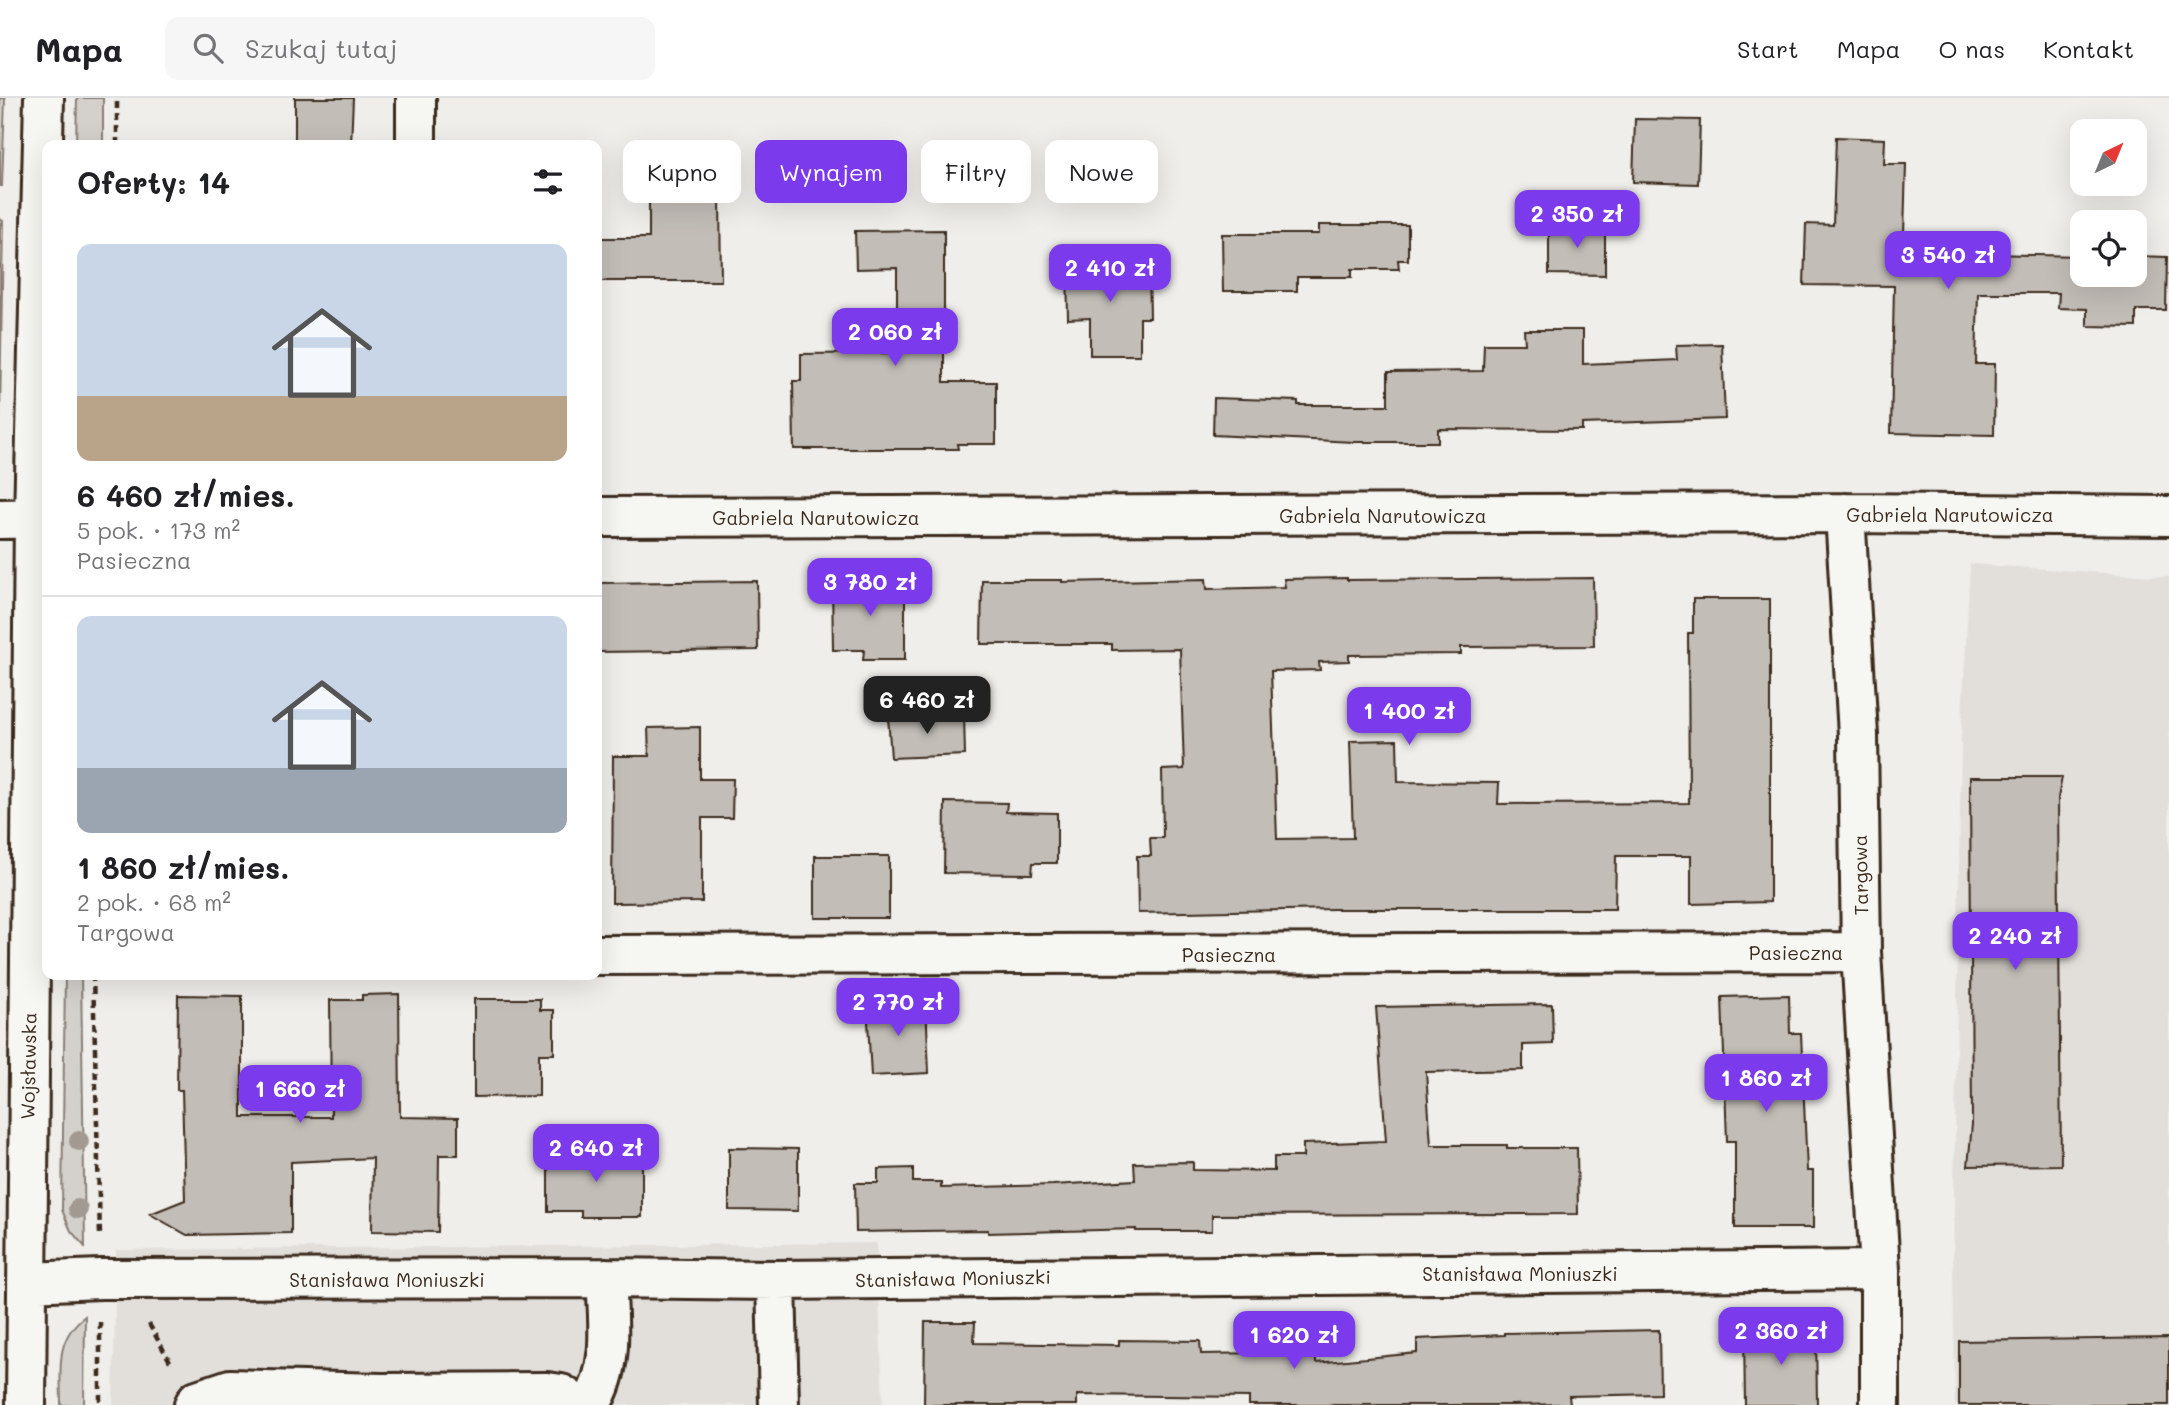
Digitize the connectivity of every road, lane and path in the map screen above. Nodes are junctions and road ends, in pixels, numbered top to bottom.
1 (44, 98) edge
2 (117, 98) edge
3 (416, 98) edge
4 (42, 140) edge
5 (117, 140) edge
6 (416, 140) edge
7 (42, 147) edge
8 (1845, 513) junction
9 (2169, 516) edge
10 (602, 517) edge
11 (27, 518) edge
12 (38, 948) edge
13 (1861, 952) junction
14 (602, 955) edge
15 (93, 980) edge
16 (1880, 1270) junction
17 (606, 1278) junction
18 (101, 1279) junction
19 (776, 1280) junction
20 (27, 1282) junction
21 (148, 1322) dead end
22 (195, 1403) edge
23 (26, 1405) edge
24 (100, 1405) edge
25 (578, 1405) edge
26 (590, 1405) edge
27 (779, 1405) edge
28 (1880, 1405) edge

1 - 4 street, Wojsławska
2 - 5 path
3 - 6 street
7 - 11 street, Wojsławska
8 - 9 street, Gabriela Narutowicza
8 - 10 street, Gabriela Narutowicza
8 - 13 street, Targowa
11 - 12 street, Wojsławska
12 - 20 street, Wojsławska
13 - 14 street, Pasieczna
13 - 16 street, Targowa
15 - 18 path
16 - 19 street, Stanisława Moniuszki
16 - 28 street, Targowa
17 - 18 street, Stanisława Moniuszki
17 - 19 street, Stanisława Moniuszki
17 - 26 street
18 - 20 street, Stanisława Moniuszki
18 - 24 path
19 - 27 street
20 - 23 street, Wojsławska
21 - 22 path
22 - 25 street

